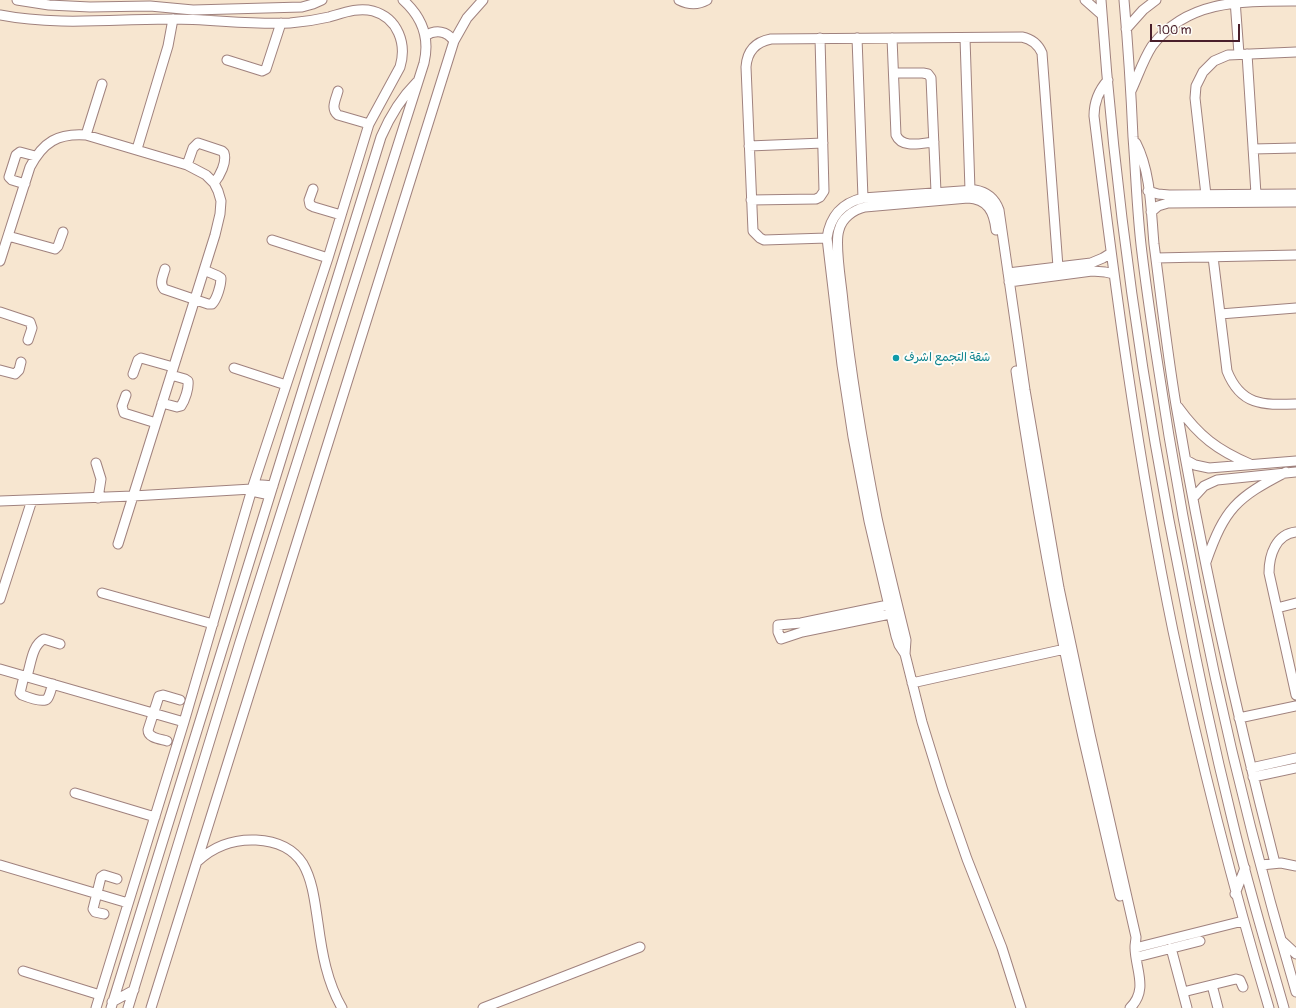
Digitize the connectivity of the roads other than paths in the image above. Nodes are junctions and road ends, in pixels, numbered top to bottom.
1 (17, 0) edge
2 (322, 0) edge
3 (403, 0) edge
4 (483, 0) edge
5 (679, 0) edge
6 (708, 0) edge
7 (1085, 0) edge
8 (1101, 0) edge
9 (1124, 0) edge
10 (1156, 0) edge
11 (1235, 0) edge
12 (1296, 1) edge
13 (0, 15) edge
14 (1102, 15) junction
15 (173, 19) junction
16 (282, 23) junction
17 (1126, 29) junction
18 (425, 36) junction
19 (820, 38) junction
20 (857, 38) junction
21 (892, 38) junction
22 (965, 38) junction
23 (454, 41) junction
24 (1296, 52) edge
25 (1243, 54) junction
26 (227, 60) dead end
27 (894, 73) junction
28 (419, 79) junction
29 (1108, 80) junction
30 (102, 84) dead end
31 (338, 91) dead end
32 (1131, 92) junction
33 (369, 124) junction
34 (86, 134) junction
35 (1134, 139) junction
36 (934, 142) junction
37 (823, 143) junction
38 (749, 146) junction
39 (1296, 148) edge
40 (137, 149) junction
41 (1253, 149) junction
42 (36, 156) junction
43 (187, 165) junction
44 (214, 183) junction
45 (24, 184) junction
46 (313, 189) dead end
47 (970, 190) junction
48 (1148, 191) junction
49 (936, 192) junction
50 (1256, 194) junction
51 (1296, 194) edge
52 (1206, 195) junction
53 (863, 198) junction
54 (751, 200) junction
55 (1296, 202) edge
56 (1151, 212) junction
57 (341, 215) junction
58 (63, 232) dead end
59 (8, 236) junction
60 (827, 238) junction
61 (272, 240) dead end
62 (1111, 253) junction
63 (1296, 255) edge
64 (1213, 257) junction
65 (328, 258) junction
66 (1156, 258) junction
67 (0, 261) edge
68 (1058, 267) junction
69 (1095, 267) junction
70 (165, 269) dead end
71 (204, 270) junction
72 (1072, 270) junction
73 (1007, 274) junction
74 (1114, 274) junction
75 (836, 276) junction
76 (195, 299) junction
77 (1296, 308) edge
78 (0, 312) edge
79 (1220, 314) junction
80 (28, 340) dead end
81 (21, 362) dead end
82 (234, 368) dead end
83 (0, 370) edge
84 (172, 371) junction
85 (133, 374) dead end
86 (286, 385) junction
87 (126, 395) dead end
88 (162, 403) junction
89 (1176, 403) junction
90 (1296, 404) edge
91 (156, 423) junction
92 (1186, 460) junction
93 (1296, 461) edge
94 (96, 463) dead end
95 (1251, 464) junction
96 (1286, 472) junction
97 (1296, 472) edge
98 (252, 489) junction
99 (271, 490) junction
100 (133, 496) junction
101 (98, 498) junction
102 (1193, 498) junction
103 (32, 500) junction
104 (0, 502) edge
105 (1042, 509) junction
106 (1296, 532) edge
107 (118, 544) dead end
108 (882, 562) junction
109 (1205, 563) junction
110 (1056, 589) junction
111 (102, 593) dead end
112 (0, 599) edge
113 (1296, 603) edge
114 (1277, 608) junction
115 (889, 610) junction
116 (1215, 611) junction
117 (233, 614) junction
118 (1201, 614) junction
119 (213, 624) junction
120 (240, 642) junction
121 (60, 644) dead end
122 (1065, 649) junction
123 (905, 654) junction
124 (1292, 656) edge
125 (0, 669) edge
126 (26, 676) junction
127 (1216, 681) junction
128 (912, 683) junction
129 (53, 684) junction
130 (1202, 684) junction
131 (1296, 695) edge
132 (1220, 698) junction
133 (180, 700) dead end
134 (1205, 702) junction
135 (1296, 706) edge
136 (154, 713) junction
137 (1239, 718) junction
138 (184, 722) junction
139 (1087, 735) junction
140 (167, 741) dead end
141 (1296, 758) edge
142 (1251, 768) junction
143 (1296, 768) edge
144 (1253, 777) junction
145 (75, 792) dead end
146 (155, 817) junction
147 (197, 862) junction
148 (1275, 863) junction
149 (0, 864) edge
150 (1261, 865) junction
151 (1296, 866) edge
152 (1245, 868) junction
153 (117, 879) dead end
154 (96, 894) junction
155 (1235, 894) junction
156 (128, 903) junction
157 (104, 914) dead end
158 (1243, 921) junction
159 (1200, 940) dead end
160 (1281, 940) junction
161 (640, 947) dead end
162 (1171, 948) junction
163 (1136, 950) junction
164 (1296, 954) edge
165 (23, 971) dead end
166 (1212, 985) junction
167 (1242, 987) dead end
168 (134, 990) junction
169 (1183, 992) junction
170 (1296, 992) edge
171 (100, 995) junction
172 (112, 1005) edge
173 (96, 1008) edge
174 (128, 1008) edge
175 (151, 1008) edge
176 (342, 1008) edge
177 (483, 1008) edge
178 (1021, 1008) edge
179 (1130, 1008) edge
180 (1187, 1008) edge
181 (1218, 1008) edge
182 (1269, 1008) edge
183 (1284, 1008) edge

1 - 2 street
3 - 18 street
4 - 23 street
5 - 6 street
7 - 14 street
8 - 14 street
9 - 17 street
10 - 17 street
11 - 12 street
11 - 25 street
11 - 32 street
13 - 15 street
14 - 29 street
15 - 16 street
15 - 40 street
16 - 26 street
16 - 33 street
17 - 32 street
18 - 23 street
18 - 28 street
19 - 20 street
19 - 37 street
19 - 38 street
20 - 21 street
20 - 53 street
21 - 22 street
21 - 27 street
22 - 47 street
22 - 68 street
23 - 147 street
24 - 25 street
25 - 41 street
25 - 52 street
27 - 36 street
27 - 36 street
28 - 99 street
28 - 120 street
29 - 62 street
29 - 130 street
30 - 34 street
31 - 33 street
32 - 35 street
33 - 57 street
34 - 40 street
34 - 42 street
35 - 48 street
35 - 118 street
36 - 49 street
37 - 38 street
37 - 54 street
38 - 54 street
39 - 41 street
40 - 43 street
41 - 50 street
42 - 45 street
42 - 45 street
43 - 44 street
43 - 44 street
44 - 71 street
45 - 59 street
46 - 57 street
47 - 49 street
47 - 73 street
48 - 52 street
48 - 56 street
49 - 53 street
50 - 51 street
50 - 52 street
53 - 60 street
54 - 60 street
55 - 56 street
56 - 66 street
57 - 65 street
58 - 59 street
59 - 67 street
60 - 75 street
61 - 65 street
62 - 69 street
62 - 74 street
63 - 64 street
64 - 66 street
64 - 79 street
65 - 86 street
66 - 89 street
68 - 72 street
68 - 73 street
69 - 72 street
69 - 74 street
70 - 76 street
71 - 76 street
71 - 76 street
72 - 73 street
73 - 75 street
73 - 105 street
73 - 105 street
74 - 155 street
75 - 108 street
76 - 84 street
77 - 79 street
78 - 80 street
79 - 90 street
81 - 83 street
82 - 86 street
84 - 85 street
84 - 88 street
84 - 88 street
86 - 98 street
87 - 91 street
88 - 91 street
89 - 92 street
89 - 95 street
91 - 100 street
92 - 95 street
92 - 102 street
93 - 95 street
94 - 101 street
96 - 97 street
96 - 102 street
96 - 109 street
98 - 99 street
98 - 100 street
98 - 119 street
99 - 117 street
100 - 101 street
100 - 107 street
101 - 103 street
102 - 109 street
103 - 104 street
103 - 112 street
105 - 110 street
106 - 114 street
108 - 115 street
108 - 123 street
109 - 116 street
110 - 122 street
110 - 139 street
111 - 119 street
113 - 114 street
114 - 124 street
115 - 115 street
115 - 123 street
116 - 118 street
116 - 137 street
117 - 120 street
117 - 172 street
118 - 127 street
119 - 138 street
120 - 168 street
121 - 126 street
122 - 128 street
122 - 139 street
123 - 128 street
124 - 131 street
125 - 126 street
126 - 129 street
126 - 129 street
127 - 130 street
127 - 132 street
128 - 178 street
129 - 136 street
130 - 134 street
132 - 134 street
132 - 150 street
133 - 136 street
134 - 152 street
135 - 137 street
136 - 138 street
136 - 140 street
137 - 142 street
138 - 146 street
139 - 163 street
141 - 142 street
142 - 144 street
143 - 144 street
144 - 148 street
145 - 146 street
146 - 156 street
147 - 175 street
147 - 176 street
148 - 150 street
148 - 151 street
149 - 154 street
150 - 160 street
152 - 155 street
152 - 183 street
153 - 154 street
154 - 156 street
154 - 157 street
155 - 158 street
156 - 171 street
158 - 163 street
158 - 182 street
159 - 162 street
160 - 164 street
160 - 170 street
161 - 177 street
162 - 163 street
162 - 169 street
163 - 179 street
165 - 171 street
166 - 167 street
166 - 169 street
166 - 181 street
168 - 172 street
168 - 174 street
169 - 180 street
171 - 173 street

